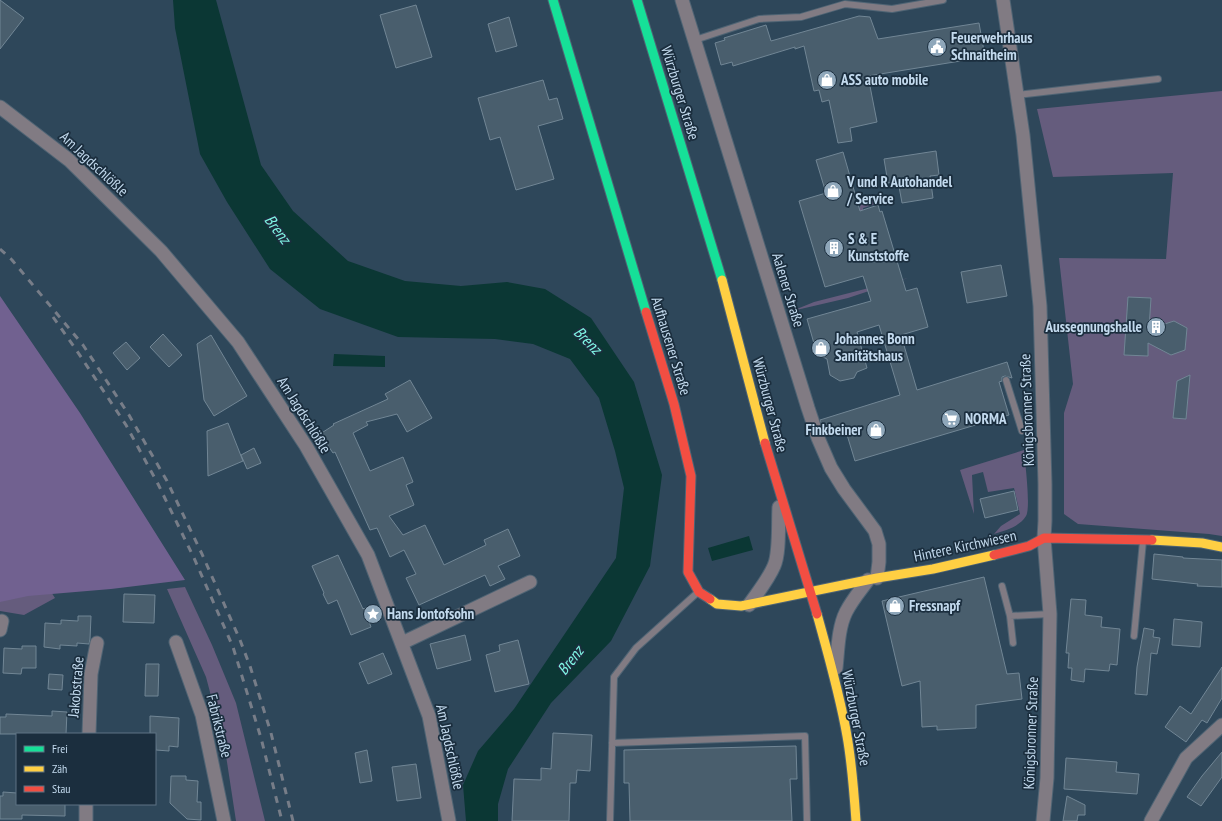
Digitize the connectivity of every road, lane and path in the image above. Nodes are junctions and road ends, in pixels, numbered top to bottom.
1 (552, 0) edge
2 (637, 0) edge
3 (682, 0) edge
4 (943, 0) edge
5 (1003, 0) edge
6 (695, 40) junction
7 (1158, 79) dead end
8 (1017, 95) junction
9 (0, 107) edge
10 (1006, 380) dead end
11 (1022, 430) dead end
12 (779, 492) junction
13 (1044, 538) junction
14 (1143, 539) junction
15 (1222, 548) edge
16 (872, 579) junction
17 (530, 582) dead end
18 (1002, 586) dead end
19 (699, 592) junction
20 (810, 593) junction
21 (749, 605) junction
22 (1050, 614) junction
23 (1010, 616) junction
24 (1134, 636) dead end
25 (176, 642) dead end
26 (97, 643) dead end
27 (402, 643) junction
28 (1013, 643) dead end
29 (835, 678) junction
30 (1222, 726) edge
31 (89, 733) edge
32 (612, 743) junction
33 (86, 805) edge
34 (86, 821) edge
35 (224, 821) edge
36 (449, 821) edge
37 (610, 821) edge
38 (807, 821) edge
39 (856, 821) edge
40 (1043, 821) edge
41 (1151, 821) edge

1 - 19 street, Aufhausener Straße
2 - 12 street, Würzburger Straße
3 - 6 street, Aalener Straße
4 - 6 lane
5 - 8 street, Königsbronner Straße
6 - 16 street, Aalener Straße
7 - 8 lane
8 - 13 street, Königsbronner Straße
9 - 27 street, Am Jagdschlößle
10 - 11 lane
12 - 20 street, Würzburger Straße
12 - 21 street
13 - 14 street, Hintere Kirchwiesen
13 - 16 street, Hintere Kirchwiesen
13 - 22 street, Königsbronner Straße
14 - 15 street, Hintere Kirchwiesen
14 - 24 lane
16 - 20 street, Hintere Kirchwiesen
16 - 29 street
17 - 27 street
18 - 23 lane
19 - 21 street, Aufhausener Straße
19 - 32 lane
20 - 21 street, Aufhausener Straße
20 - 29 street, Würzburger Straße
22 - 23 lane
22 - 40 street, Königsbronner Straße
23 - 28 lane
25 - 35 street, Fabrikstraße
26 - 31 street, Jakobstraße
27 - 36 street, Am Jagdschlößle
29 - 39 street, Würzburger Straße
30 - 41 street
32 - 37 lane
32 - 38 lane
33 - 34 street

